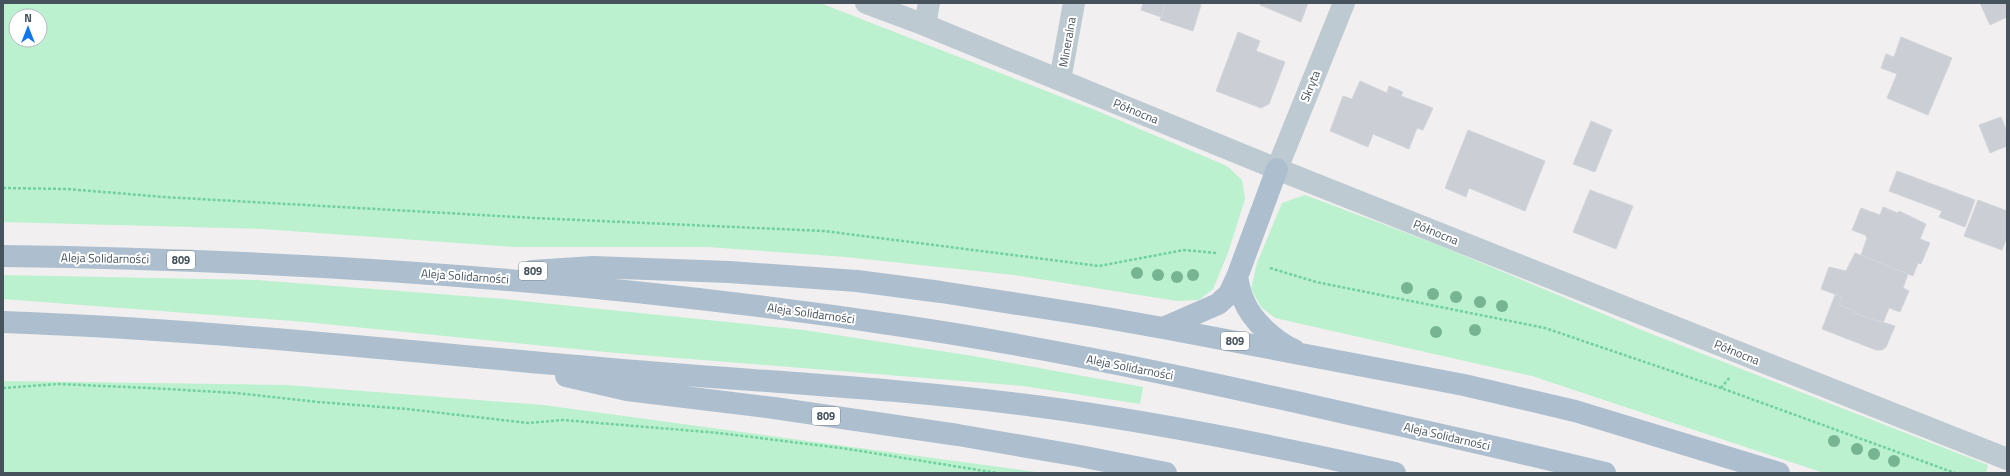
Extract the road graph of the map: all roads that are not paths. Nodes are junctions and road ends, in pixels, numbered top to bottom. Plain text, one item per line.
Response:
1 (866, 3) edge
2 (929, 3) edge
3 (1074, 3) edge
4 (1344, 3) edge
5 (925, 25) junction
6 (1060, 80) junction
7 (1277, 169) junction
8 (3, 256) edge
9 (1240, 268) junction
10 (473, 276) junction
11 (3, 322) edge
12 (1163, 328) junction
13 (1306, 355) junction
14 (487, 358) junction
15 (2007, 459) edge
16 (1166, 473) edge
17 (1395, 473) edge
18 (1605, 473) edge
19 (1779, 473) edge

1 - 5 street, Północna
2 - 5 street
3 - 6 street, Mineralna
4 - 7 street, Skryta
5 - 6 street, Północna
6 - 7 street, Północna
7 - 9 main road
7 - 15 street, Północna
8 - 10 main road, Aleja Solidarności / 809
9 - 12 main road
9 - 13 main road
10 - 12 main road, 809
10 - 18 main road, Aleja Solidarności
11 - 14 main road, 809
12 - 13 main road, 809
13 - 19 main road, 809
14 - 16 main road, 809
14 - 17 main road

